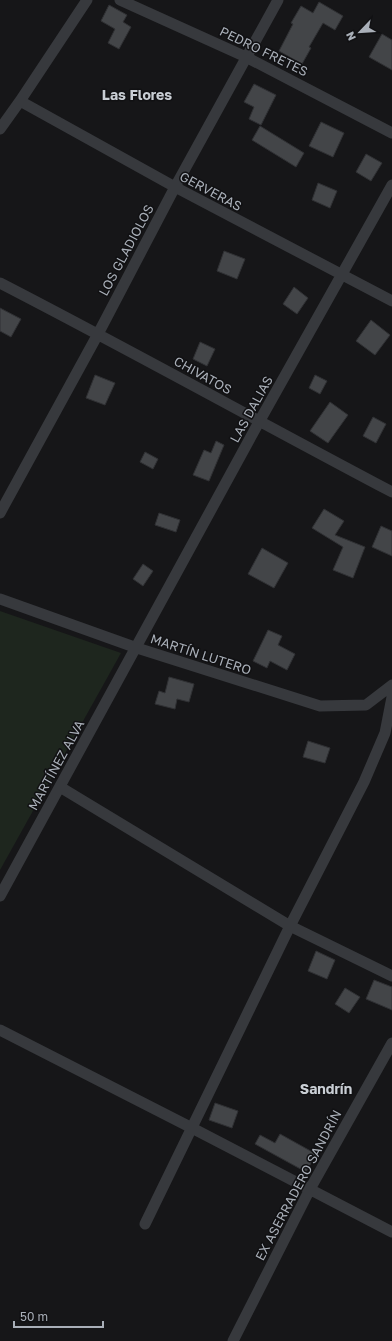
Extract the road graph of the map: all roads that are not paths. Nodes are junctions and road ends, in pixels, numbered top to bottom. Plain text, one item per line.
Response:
1 (87, 0) edge
2 (120, 0) edge
3 (278, 0) edge
4 (246, 57) junction
5 (20, 102) junction
6 (0, 129) edge
7 (392, 133) edge
8 (392, 185) edge
9 (175, 188) junction
10 (341, 274) junction
11 (0, 283) edge
12 (392, 301) edge
13 (98, 334) junction
14 (259, 422) junction
15 (392, 492) edge
16 (0, 513) edge
17 (0, 599) edge
18 (137, 648) junction
19 (392, 685) edge
20 (392, 697) edge
21 (60, 787) junction
22 (0, 896) edge
23 (290, 926) junction
24 (392, 976) edge
25 (0, 1030) edge
26 (392, 1043) edge
27 (192, 1128) junction
28 (310, 1189) junction
29 (146, 1224) dead end
30 (392, 1232) edge
31 (233, 1341) edge

1 - 5 street
2 - 4 street, PEDRO FRETES
3 - 4 street, LOS GLADIOLOS
4 - 7 street, PEDRO FRETES
4 - 9 street, LOS GLADIOLOS
5 - 6 street
5 - 9 street, GERVERAS
8 - 10 street, LAS DALIAS
9 - 10 street, GERVERAS
9 - 13 street, LOS GLADIOLOS
10 - 12 street, GERVERAS
10 - 14 street, LAS DALIAS
11 - 13 street, CHIVATOS
13 - 14 street, CHIVATOS
13 - 16 street, LOS GLADIOLOS
14 - 15 street, CHIVATOS
14 - 18 street, LAS DALIAS
17 - 18 street, MARTÍN LUTERO
18 - 19 street, MARTÍN LUTERO
18 - 21 street, MARTÍNEZ ALVA
20 - 23 street
21 - 22 street, MARTÍNEZ ALVA
21 - 23 street
23 - 24 street
23 - 27 street
25 - 27 street
26 - 28 street, EX ASERRADERO SANDRÍN
27 - 28 street
27 - 29 street
28 - 30 street
28 - 31 street, EX ASERRADERO SANDRÍN

